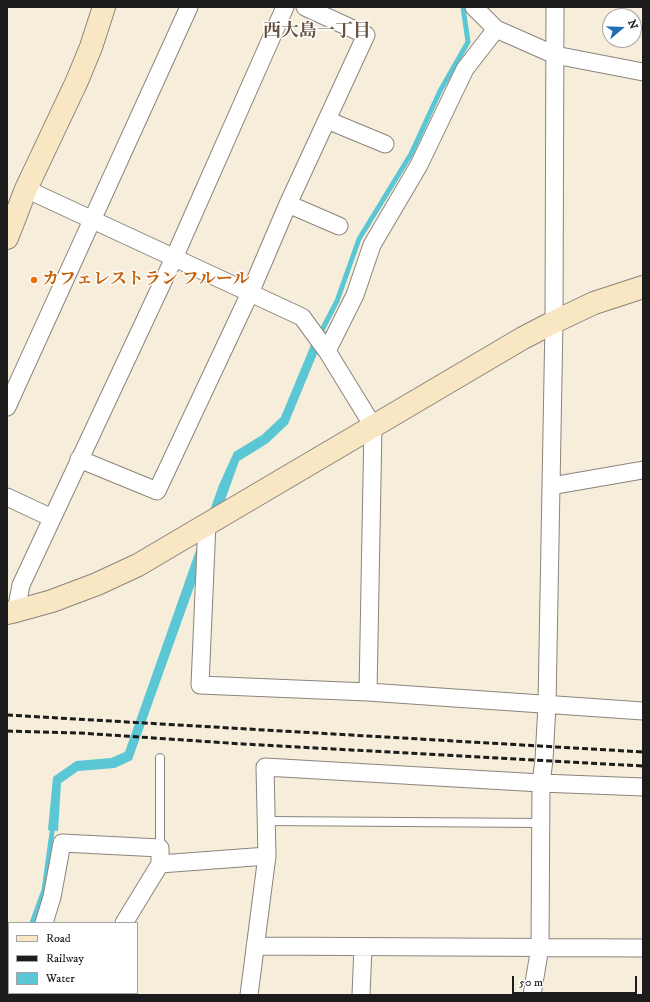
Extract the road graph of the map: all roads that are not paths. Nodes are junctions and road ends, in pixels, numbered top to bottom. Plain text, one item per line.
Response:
1 (104, 7) edge
2 (189, 7) edge
3 (285, 7) edge
4 (305, 7) edge
5 (474, 7) edge
6 (555, 7) edge
7 (496, 29) junction
8 (555, 55) junction
9 (643, 72) edge
10 (327, 120) junction
11 (385, 144) dead end
12 (26, 189) junction
13 (288, 204) junction
14 (93, 220) junction
15 (339, 226) dead end
16 (7, 238) edge
17 (174, 258) junction
18 (643, 286) edge
19 (250, 293) junction
20 (554, 322) junction
21 (327, 352) junction
22 (7, 407) edge
23 (372, 426) junction
24 (79, 459) junction
25 (643, 470) edge
26 (551, 486) junction
27 (7, 497) edge
28 (52, 518) junction
29 (207, 523) junction
30 (12, 612) edge
31 (368, 692) junction
32 (547, 705) junction
33 (643, 711) edge
34 (160, 758) dead end
35 (541, 783) junction
36 (643, 787) edge
37 (266, 821) junction
38 (540, 823) junction
39 (160, 856) junction
40 (267, 856) junction
41 (44, 922) edge
42 (125, 922) edge
43 (255, 946) junction
44 (363, 947) junction
45 (540, 947) junction
46 (643, 948) edge
47 (249, 995) edge
48 (361, 995) edge
49 (532, 995) edge

1 - 12 street
2 - 14 street
3 - 17 street
4 - 10 street
5 - 7 street
6 - 8 street
7 - 8 street
7 - 21 street
8 - 9 street
8 - 20 street
10 - 11 street
10 - 13 street
12 - 14 street
12 - 16 street
13 - 15 street
13 - 19 street
14 - 17 street
14 - 22 street
17 - 19 street
17 - 24 street
18 - 20 street
19 - 21 street
19 - 24 street
20 - 23 street
20 - 26 street
21 - 23 street
23 - 29 street
23 - 31 street
24 - 28 street
25 - 26 street
26 - 32 street
27 - 28 street
28 - 30 street
29 - 30 street
29 - 31 street
31 - 32 street
32 - 33 street
32 - 35 street
34 - 39 lane
35 - 36 street
35 - 37 street
35 - 38 street
37 - 38 lane
37 - 40 street
38 - 45 street
39 - 40 street
39 - 41 street
39 - 42 street
40 - 43 street
43 - 44 street
43 - 47 street
44 - 45 street
44 - 48 street
45 - 46 street
45 - 49 street

